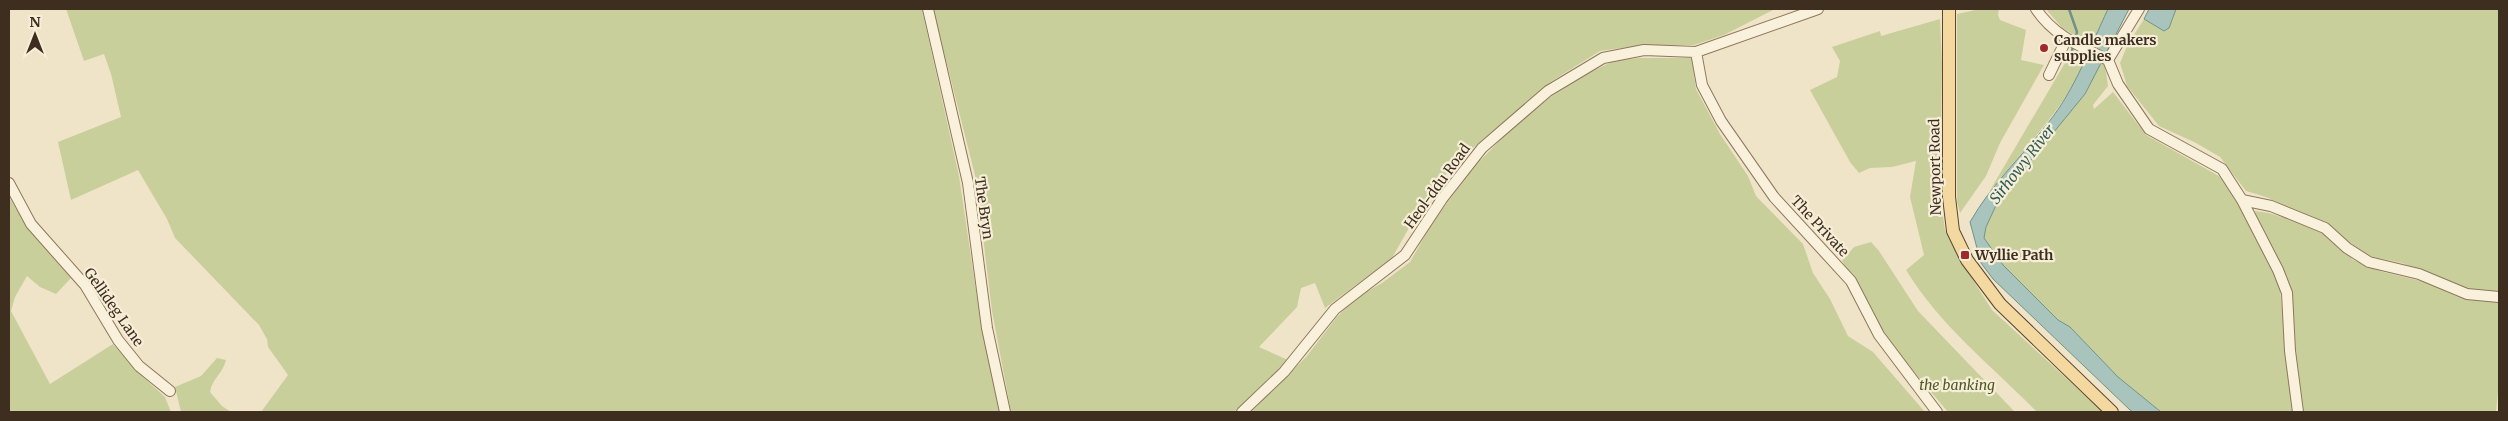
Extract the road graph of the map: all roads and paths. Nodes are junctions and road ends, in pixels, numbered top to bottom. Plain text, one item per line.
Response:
1 (928, 9) edge
2 (1780, 9) edge
3 (1818, 9) edge
4 (1949, 9) edge
5 (2036, 9) edge
6 (2139, 9) edge
7 (1786, 18) junction
8 (2067, 40) junction
9 (1696, 52) junction
10 (2108, 60) junction
11 (2050, 75) dead end
12 (9, 183) edge
13 (2242, 200) junction
14 (2499, 298) edge
15 (170, 391) dead end
16 (1005, 412) edge
17 (1242, 412) edge
18 (1937, 412) edge
19 (2112, 412) edge
20 (2298, 412) edge

1 - 16 street, The Bryn
2 - 7 street
3 - 7 street
4 - 19 main road, Newport Road
5 - 8 street
6 - 10 street
7 - 9 street, Heol-ddu Road
8 - 10 street
8 - 11 street
9 - 17 street, Heol-ddu Road
9 - 18 street, The Private
10 - 13 street
12 - 15 street, Gellideg Lane
13 - 14 street
13 - 20 street

